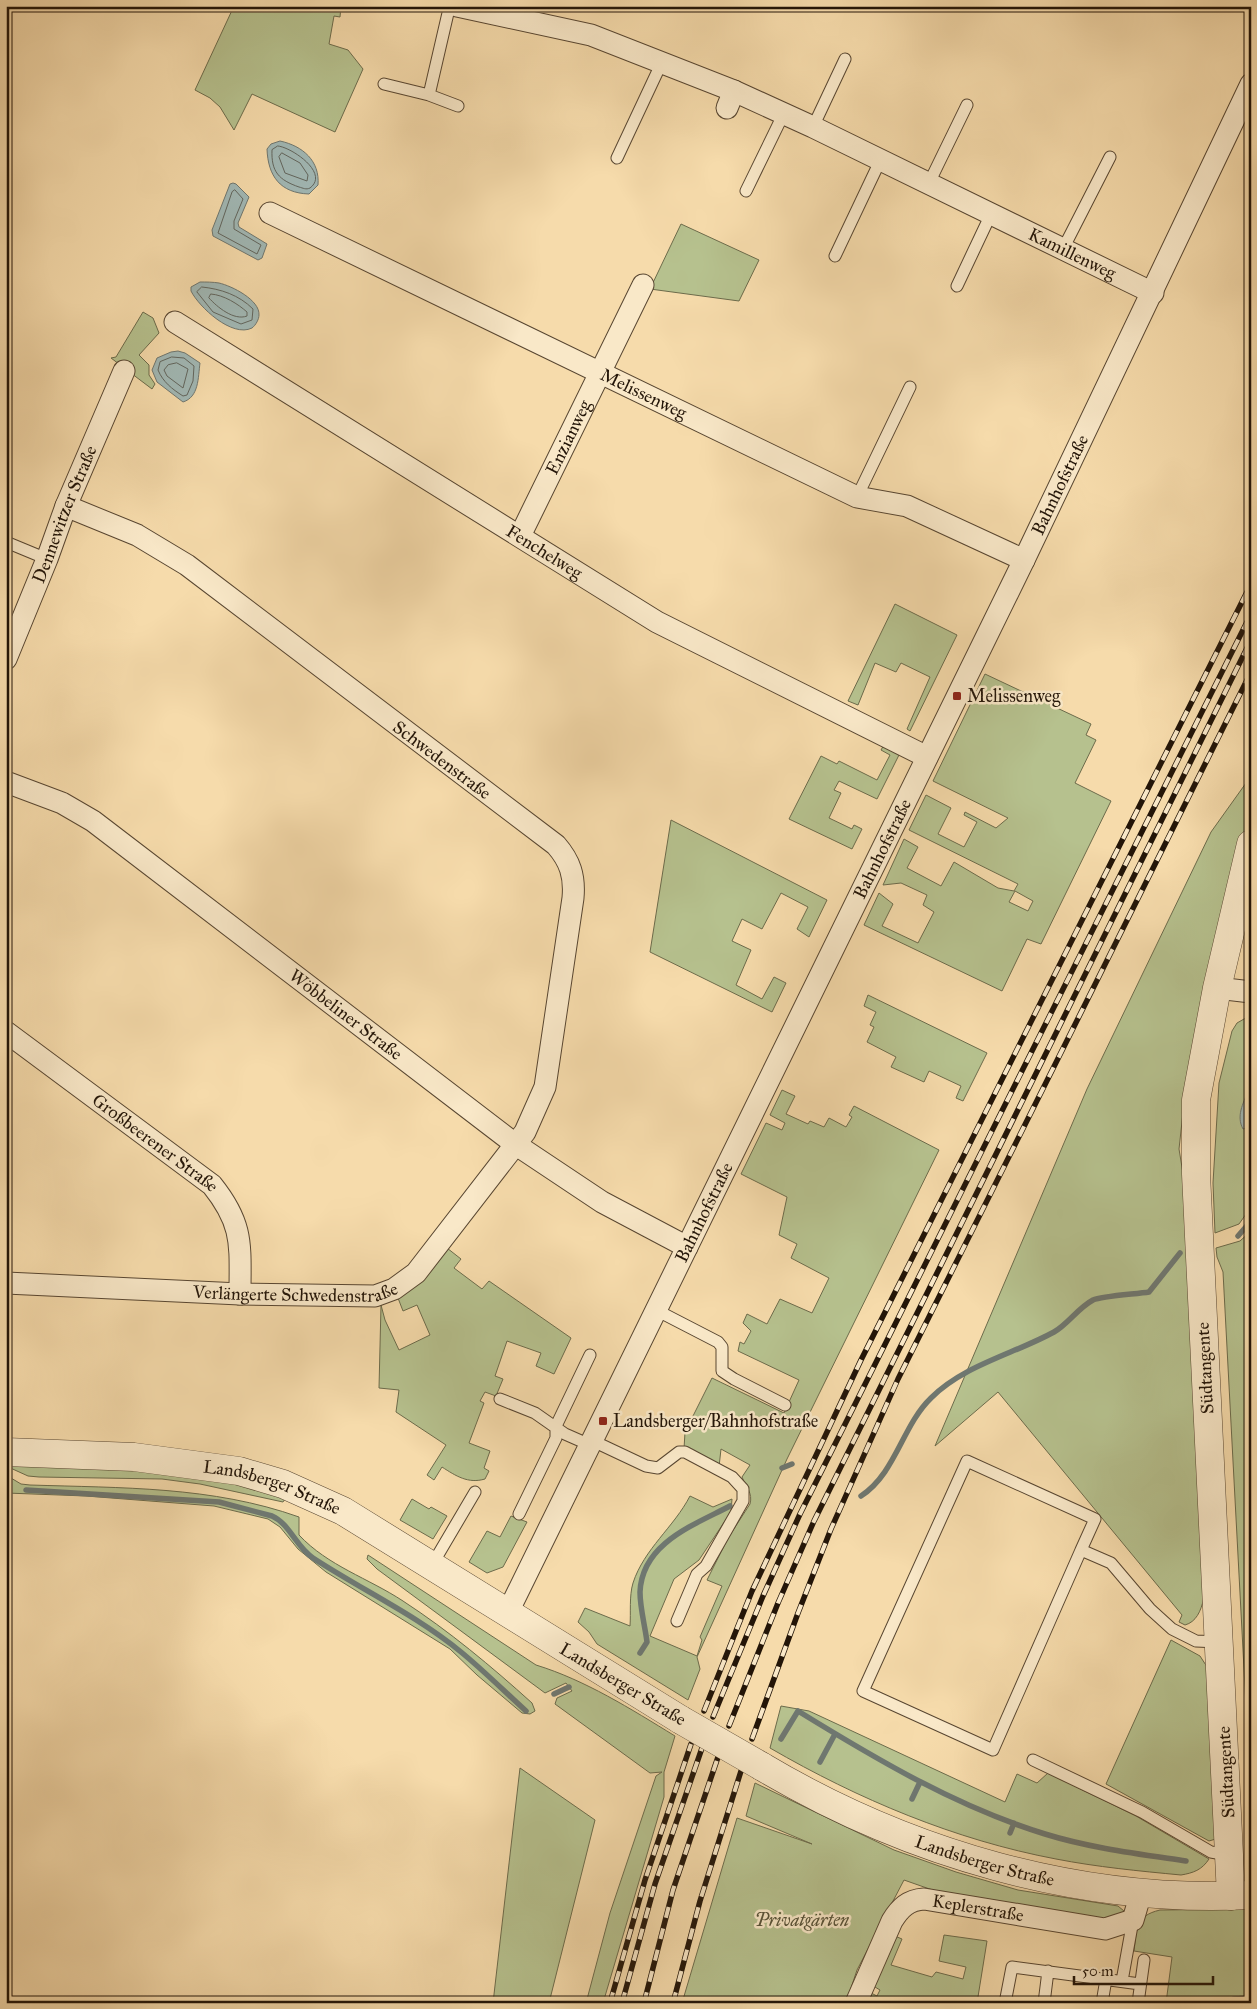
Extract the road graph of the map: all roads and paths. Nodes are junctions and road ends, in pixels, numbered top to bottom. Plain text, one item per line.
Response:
1 (453, 6) edge
2 (457, 6) edge
3 (845, 59) dead end
4 (662, 62) junction
5 (384, 84) dead end
6 (1251, 84) edge
7 (429, 95) junction
8 (967, 105) dead end
9 (458, 106) dead end
10 (784, 113) junction
11 (813, 126) junction
12 (1110, 157) dead end
13 (617, 158) dead end
14 (881, 159) junction
15 (929, 183) junction
16 (746, 191) dead end
17 (270, 213) dead end
18 (991, 214) junction
19 (1063, 249) junction
20 (835, 256) dead end
21 (643, 285) dead end
22 (957, 286) dead end
23 (1152, 293) junction
24 (175, 322) dead end
25 (124, 371) dead end
26 (600, 372) junction
27 (910, 387) dead end
28 (857, 496) junction
29 (66, 506) junction
30 (520, 536) junction
31 (6, 542) edge
32 (47, 559) junction
33 (1024, 560) junction
34 (6, 659) edge
35 (927, 757) junction
36 (6, 782) edge
37 (1251, 844) edge
38 (1216, 988) junction
39 (1251, 992) edge
40 (6, 1032) edge
41 (515, 1144) junction
42 (687, 1247) junction
43 (6, 1284) edge
44 (240, 1294) junction
45 (656, 1310) junction
46 (590, 1355) dead end
47 (500, 1399) dead end
48 (785, 1405) dead end
49 (556, 1426) junction
50 (592, 1443) junction
51 (6, 1452) edge
52 (475, 1492) dead end
53 (519, 1514) dead end
54 (1081, 1550) junction
55 (432, 1565) junction
56 (508, 1612) junction
57 (677, 1620) dead end
58 (1219, 1642) junction
59 (1033, 1760) dead end
60 (1230, 1856) junction
61 (1141, 1894) junction
62 (1241, 1896) edge
63 (1133, 1920) junction
64 (1144, 1960) dead end
65 (1048, 1971) junction
66 (1106, 1979) junction
67 (1122, 1981) junction
68 (1140, 1984) junction
69 (856, 2003) edge
70 (1005, 2003) edge
71 (1044, 2003) edge
72 (1102, 2003) edge
73 (1138, 2003) edge

1 - 7 lane
2 - 4 street, Kamillenweg
3 - 11 lane
4 - 10 street, Kamillenweg
4 - 13 lane
5 - 7 lane
6 - 23 street, Bahnhofstraße
7 - 9 lane
8 - 15 lane
10 - 11 street, Kamillenweg
10 - 16 lane
11 - 14 street, Kamillenweg
12 - 19 lane
14 - 15 street, Kamillenweg
14 - 20 lane
15 - 18 street, Kamillenweg
17 - 26 street, Melissenweg
18 - 19 street, Kamillenweg
18 - 22 lane
19 - 23 street, Kamillenweg
21 - 26 street, Enzianweg
23 - 33 street, Bahnhofstraße
24 - 30 street, Fenchelweg
25 - 29 street, Dennewitzer Straße
26 - 28 street, Melissenweg
26 - 30 street, Enzianweg
27 - 28 lane
28 - 33 street, Melissenweg
29 - 32 street, Dennewitzer Straße
29 - 41 street, Schwedenstraße
30 - 35 street, Fenchelweg
31 - 32 lane
32 - 34 street, Dennewitzer Straße
33 - 35 street, Bahnhofstraße
35 - 42 street, Bahnhofstraße
36 - 41 street, Wöbbeliner Straße
37 - 38 street, Südtangente
38 - 39 street
38 - 58 street, Südtangente
40 - 44 street, Großbeerener Straße
41 - 42 street, Wöbbeliner Straße
41 - 44 street, Verlängerte Schwedenstraße
42 - 45 street, Bahnhofstraße
43 - 44 street, Verlängerte Schwedenstraße
45 - 48 lane
45 - 50 street, Bahnhofstraße
46 - 49 lane
47 - 49 lane
49 - 50 lane
49 - 53 lane
50 - 56 street, Bahnhofstraße
50 - 57 lane
51 - 55 street, Landsberger Straße
52 - 55 lane
54 - 54 lane
54 - 58 lane
55 - 56 street, Landsberger Straße
56 - 61 street, Landsberger Straße, bridge
58 - 60 street, Südtangente
59 - 60 lane
60 - 62 street, Südtangente
61 - 62 street, Landsberger Straße
61 - 63 street
63 - 67 lane
63 - 69 street, Keplerstraße
64 - 68 lane
65 - 66 lane
65 - 70 lane
65 - 71 lane
66 - 67 lane
66 - 72 lane
67 - 68 lane
68 - 73 lane

